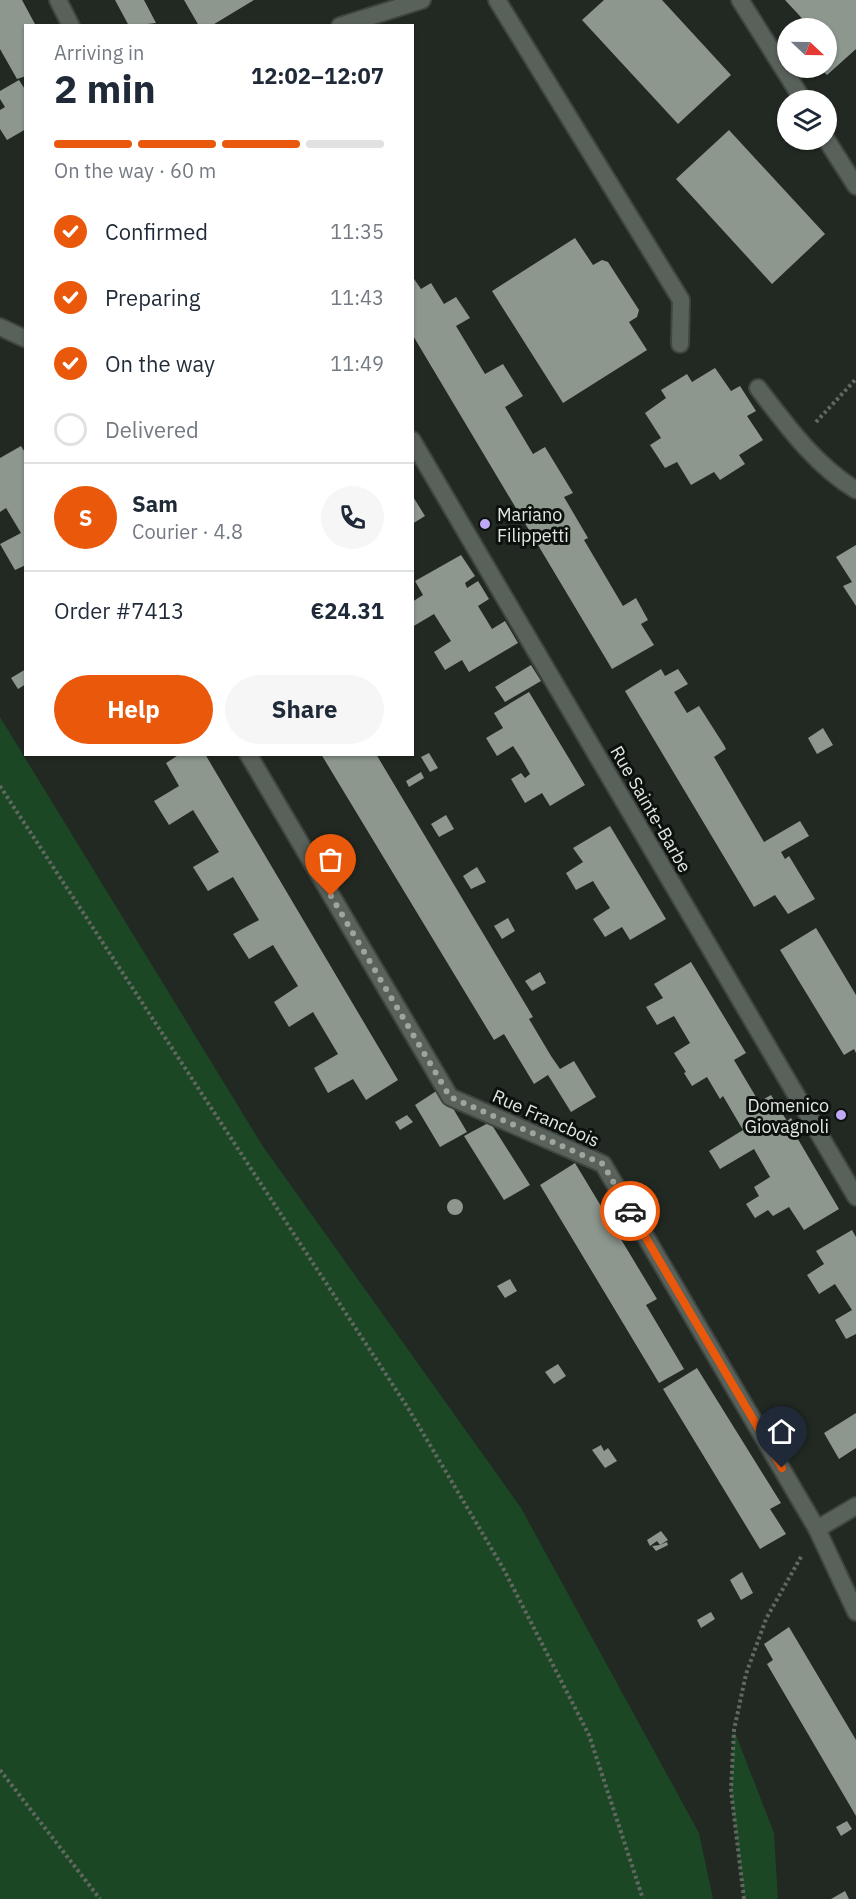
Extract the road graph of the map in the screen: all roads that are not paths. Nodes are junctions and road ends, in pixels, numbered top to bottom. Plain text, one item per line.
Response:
1 (58, 0) edge
2 (422, 0) edge
3 (497, 0) edge
4 (740, 0) edge
5 (70, 24) edge
6 (346, 24) edge
7 (797, 90) edge
8 (833, 150) edge
9 (856, 186) edge
10 (0, 327) edge
11 (24, 338) edge
12 (680, 344) dead end
13 (758, 388) dead end
14 (414, 443) edge
15 (856, 490) edge
16 (249, 756) edge
17 (856, 1197) edge
18 (856, 1506) edge
19 (817, 1529) junction
20 (856, 1612) edge

1 - 5 street
2 - 6 street
3 - 12 street
4 - 7 street
8 - 9 street
10 - 11 street
13 - 15 street
14 - 17 street, Rue Sainte-Barbe
16 - 19 street, Rue Francbois
18 - 19 street
19 - 20 street, Rue Francbois

